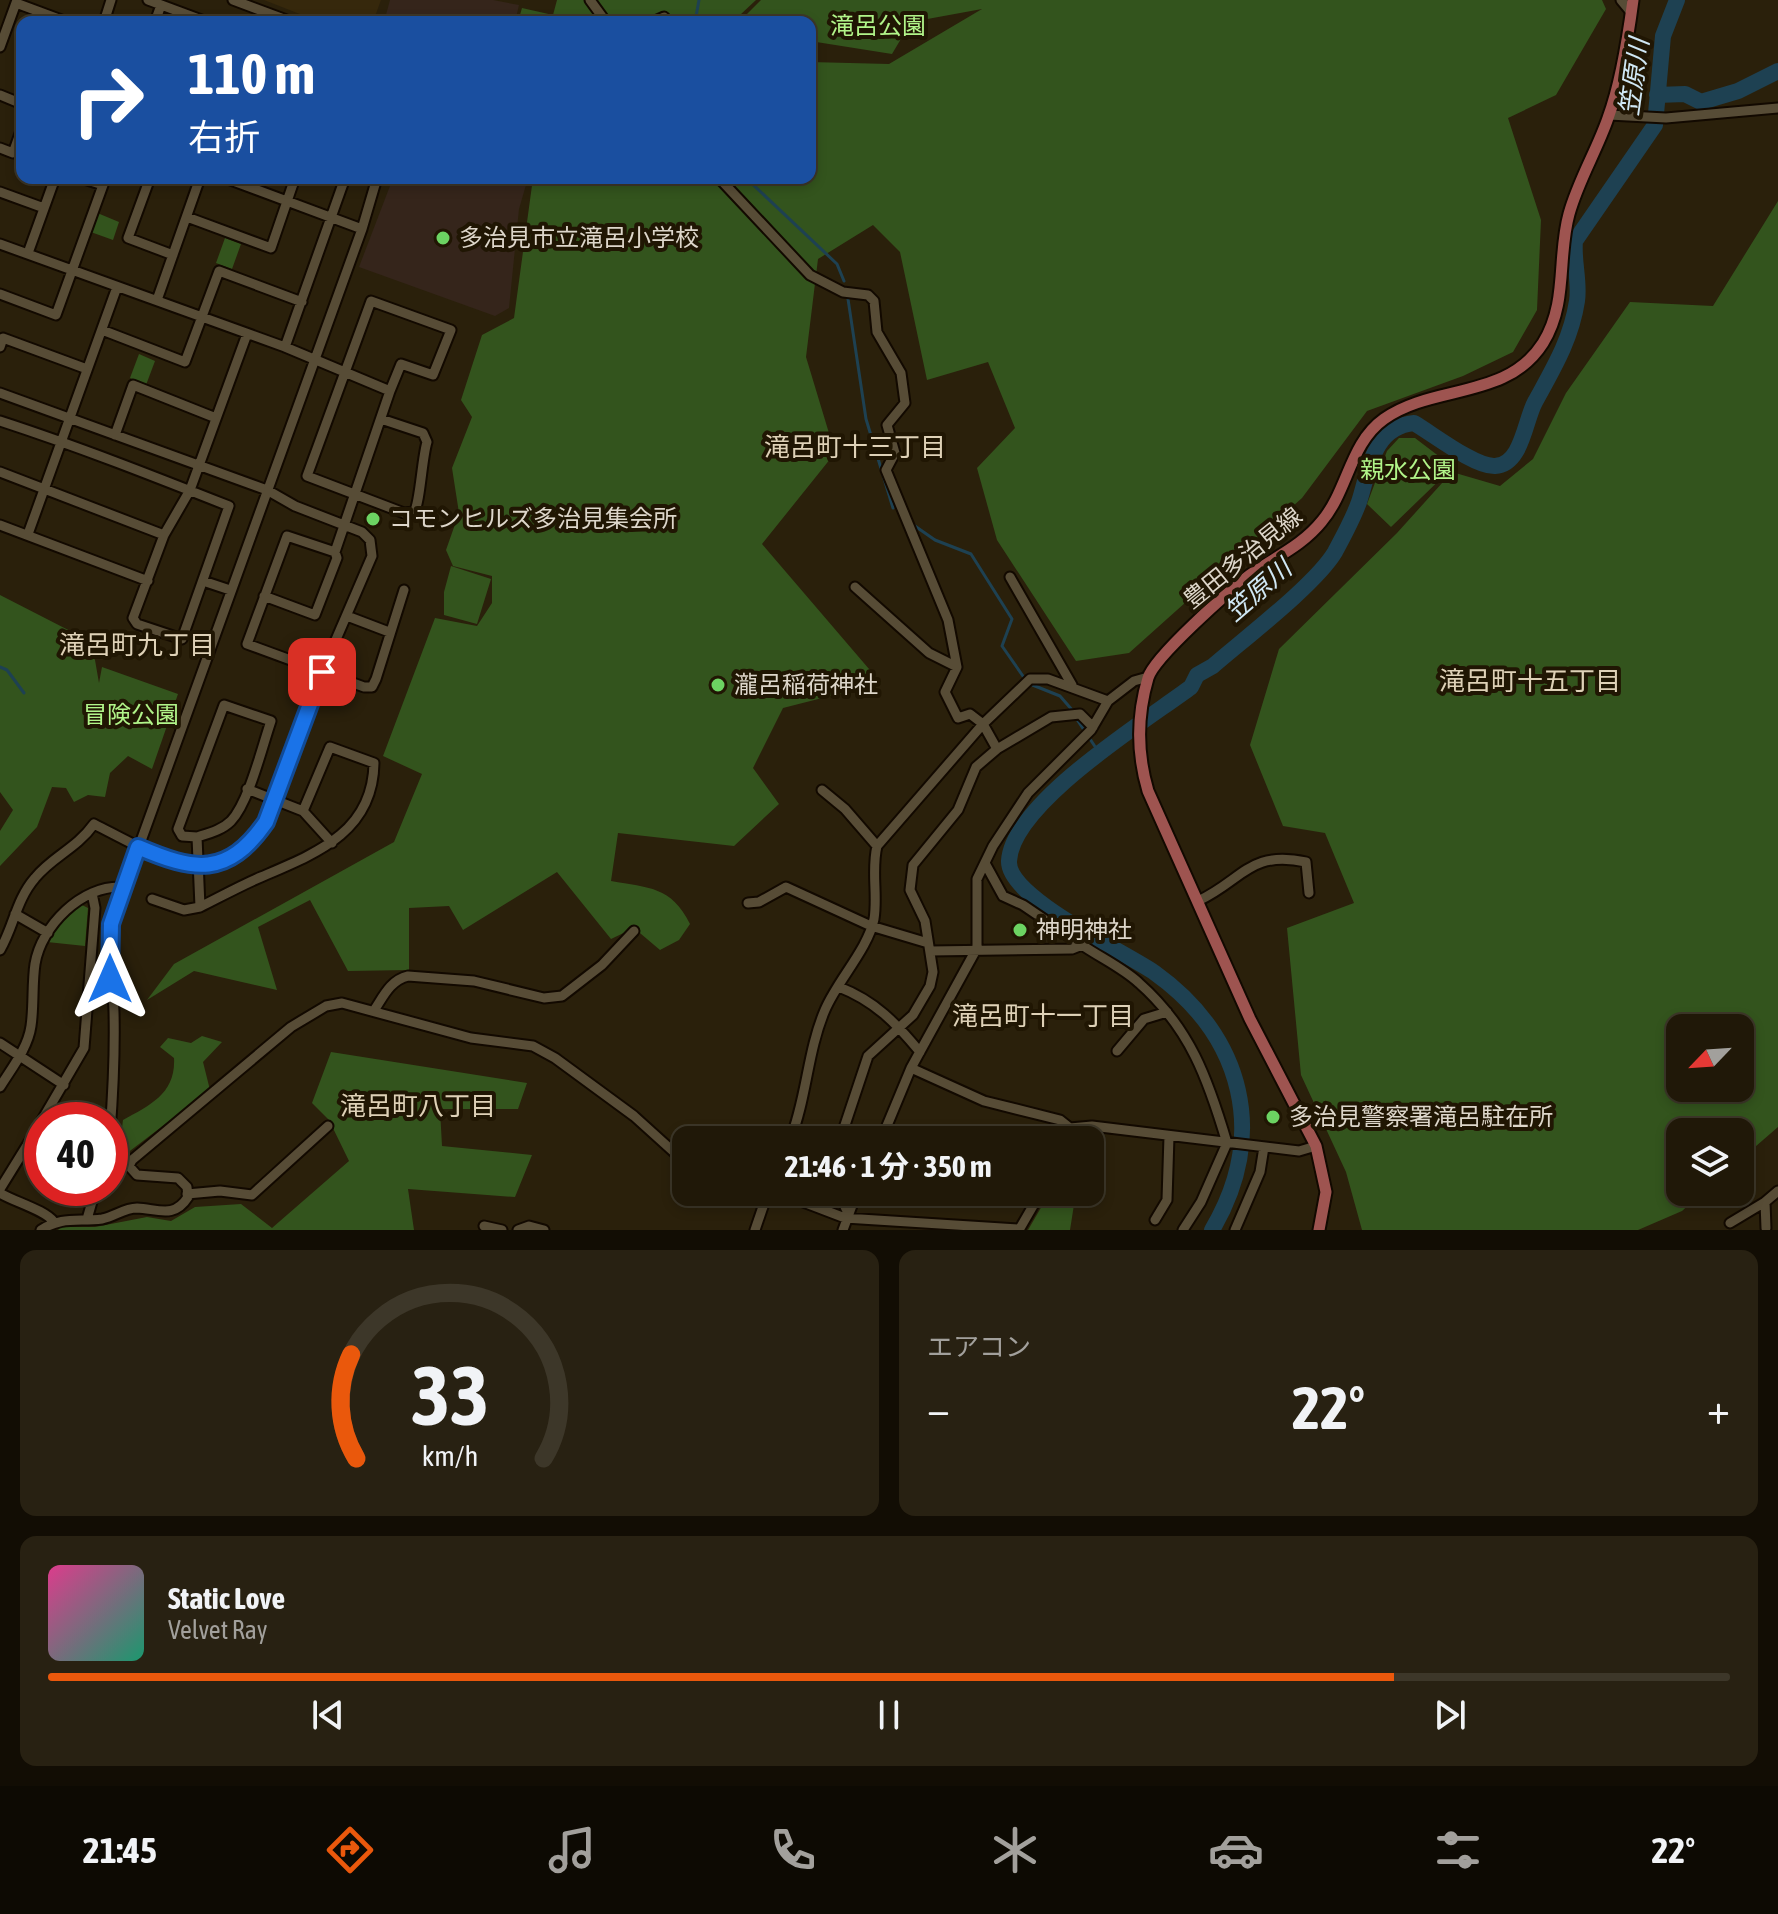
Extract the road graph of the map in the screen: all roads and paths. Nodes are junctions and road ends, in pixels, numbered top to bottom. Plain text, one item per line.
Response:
1 (148, 0) edge
2 (233, 0) edge
3 (1621, 0) edge
4 (16, 2) edge
5 (161, 5) junction
6 (1632, 6) edge
7 (52, 16) edge
8 (157, 16) edge
9 (191, 16) edge
10 (276, 16) edge
11 (1, 43) edge
12 (1778, 108) edge
13 (1609, 115) junction
14 (16, 145) edge
15 (0, 148) edge
16 (53, 184) edge
17 (100, 184) edge
18 (148, 184) edge
19 (198, 184) edge
20 (250, 184) edge
21 (293, 184) edge
22 (343, 184) edge
23 (375, 184) edge
24 (725, 184) edge
25 (0, 192) edge
26 (287, 200) junction
27 (44, 208) junction
28 (187, 217) junction
29 (332, 217) junction
30 (362, 229) junction
31 (0, 244) edge
32 (28, 253) junction
33 (173, 255) junction
34 (73, 269) junction
35 (117, 287) junction
36 (0, 294) edge
37 (157, 300) junction
38 (302, 302) junction
39 (202, 316) junction
40 (102, 330) junction
41 (247, 334) junction
42 (0, 347) edge
43 (285, 347) junction
44 (315, 358) junction
45 (87, 369) junction
46 (344, 373) junction
47 (390, 391) junction
48 (0, 393) edge
49 (216, 418) junction
50 (70, 419) junction
51 (381, 419) junction
52 (0, 421) edge
53 (115, 435) junction
54 (61, 441) junction
55 (199, 466) junction
56 (0, 472) edge
57 (44, 487) junction
58 (190, 490) junction
59 (267, 490) junction
60 (356, 496) junction
61 (0, 525) edge
62 (345, 525) junction
63 (28, 534) junction
64 (164, 535) junction
65 (335, 552) junction
66 (1010, 577) dead end
67 (148, 581) junction
68 (203, 581) junction
69 (855, 587) dead end
70 (230, 590) junction
71 (404, 590) dead end
72 (264, 596) junction
73 (347, 616) junction
74 (389, 632) junction
75 (957, 667) junction
76 (322, 672) junction
77 (1148, 677) junction
78 (1072, 685) junction
79 (1108, 701) junction
80 (983, 724) junction
81 (1089, 731) junction
82 (997, 749) junction
83 (247, 789) junction
84 (822, 790) dead end
85 (275, 800) junction
86 (303, 811) junction
87 (197, 837) junction
88 (332, 843) junction
89 (877, 846) junction
90 (138, 847) junction
91 (986, 865) junction
92 (198, 866) junction
93 (122, 887) junction
94 (92, 893) junction
95 (1309, 893) dead end
96 (152, 899) dead end
97 (1198, 901) junction
98 (748, 903) dead end
99 (200, 907) junction
100 (15, 914) junction
101 (871, 926) junction
102 (634, 931) dead end
103 (48, 933) junction
104 (1082, 945) junction
105 (929, 947) junction
106 (977, 948) junction
107 (0, 950) edge
108 (839, 987) junction
109 (375, 1009) junction
110 (1167, 1012) junction
111 (900, 1028) junction
112 (0, 1043) edge
113 (1117, 1051) dead end
114 (920, 1052) junction
115 (19, 1055) junction
116 (911, 1068) junction
117 (64, 1085) junction
118 (0, 1087) edge
119 (53, 1102) edge
120 (111, 1102) edge
121 (328, 1126) dead end
122 (795, 1126) edge
123 (845, 1126) edge
124 (887, 1126) edge
125 (1068, 1126) edge
126 (1104, 1128) edge
127 (1169, 1136) junction
128 (1227, 1143) junction
129 (1316, 1146) junction
130 (1264, 1147) junction
131 (24, 1150) edge
132 (672, 1150) edge
133 (0, 1191) edge
134 (1778, 1191) edge
135 (187, 1194) junction
136 (1765, 1202) junction
137 (91, 1206) edge
138 (763, 1206) edge
139 (817, 1206) edge
140 (843, 1206) edge
141 (851, 1206) edge
142 (1033, 1206) edge
143 (846, 1216) junction
144 (87, 1219) junction
145 (1155, 1220) dead end
146 (1778, 1220) edge
147 (54, 1222) junction
148 (1730, 1223) dead end
149 (484, 1226) dead end
150 (1764, 1229) edge
151 (41, 1230) edge
152 (502, 1230) edge
153 (518, 1230) edge
154 (544, 1230) edge
155 (755, 1230) edge
156 (843, 1230) edge
157 (1019, 1230) edge
158 (1183, 1230) edge
159 (1235, 1230) edge
160 (1319, 1230) edge

1 - 5 street
2 - 10 street
3 - 6 street
4 - 7 street
4 - 11 street
5 - 8 street
5 - 9 street
6 - 13 main road, 豊田多治見線
12 - 13 street
13 - 77 main road, 豊田多治見線
14 - 15 street
16 - 27 street
17 - 34 street
18 - 33 street
19 - 28 street
20 - 26 street
21 - 26 street
22 - 29 street
23 - 30 street
24 - 75 street
25 - 27 street
26 - 28 street
26 - 29 street
27 - 32 street
28 - 33 street
29 - 30 street
29 - 38 street
30 - 44 street
31 - 32 street
32 - 34 street
33 - 37 street
34 - 35 street
34 - 36 street
35 - 37 street
35 - 40 street
37 - 39 street
38 - 39 street
38 - 43 street
39 - 40 street
39 - 41 street
40 - 45 street
41 - 43 street
41 - 49 street
42 - 45 street
43 - 44 street
44 - 46 street
44 - 59 street
45 - 50 street
46 - 47 street
46 - 47 street
46 - 60 street
47 - 51 street
48 - 50 street
49 - 53 street
49 - 55 street
50 - 53 street
50 - 54 street
51 - 60 street
51 - 60 street
52 - 54 street
53 - 55 street
54 - 57 street
54 - 58 street
55 - 58 street
55 - 59 street
56 - 57 street
57 - 63 street
57 - 64 street
58 - 64 street
58 - 68 street
59 - 62 street
59 - 70 street
60 - 62 street
61 - 63 street
62 - 65 street
62 - 73 street
63 - 67 street
64 - 67 street
65 - 72 street
65 - 72 street
66 - 78 street
67 - 68 street
68 - 70 street
69 - 75 street
70 - 90 street
71 - 74 street
72 - 76 street
73 - 74 street
73 - 76 street
74 - 76 street
75 - 80 street
76 - 85 street
77 - 79 street
77 - 97 main road
78 - 79 street
78 - 80 street
79 - 81 street
80 - 82 street
80 - 89 street
81 - 82 street
81 - 91 street
82 - 105 street
83 - 85 street
83 - 87 street
83 - 87 street
84 - 89 street
85 - 86 street
85 - 92 street
86 - 88 street
86 - 88 street
87 - 92 street
88 - 99 street
89 - 101 street
90 - 92 street
90 - 93 street
90 - 100 street
91 - 104 street
91 - 106 street
92 - 99 street
93 - 94 street
93 - 120 street
94 - 103 street
94 - 117 street
95 - 97 street
96 - 99 street
97 - 129 main road
98 - 101 street
100 - 103 street
100 - 107 street
101 - 105 street
101 - 108 street
102 - 109 street
103 - 115 street
104 - 106 street
104 - 110 street
105 - 106 street
105 - 111 street
106 - 114 street
108 - 111 street
108 - 122 street
109 - 132 street
109 - 135 street
110 - 113 street
110 - 128 street
111 - 114 street
111 - 123 street
112 - 115 street
114 - 116 street
115 - 117 street
115 - 118 street
116 - 124 street
116 - 125 street
117 - 119 street
121 - 135 street
126 - 127 street
127 - 128 street
127 - 145 street
128 - 130 street
128 - 158 street
129 - 130 street
129 - 160 main road
130 - 159 street
131 - 133 street
133 - 147 street
134 - 136 street
135 - 144 street
136 - 148 street
136 - 150 street
137 - 144 street
138 - 155 street
139 - 143 street
140 - 143 street
141 - 143 street
142 - 157 street
143 - 156 street
143 - 157 street
144 - 147 street
146 - 150 street
147 - 151 street
149 - 152 street
153 - 154 street

